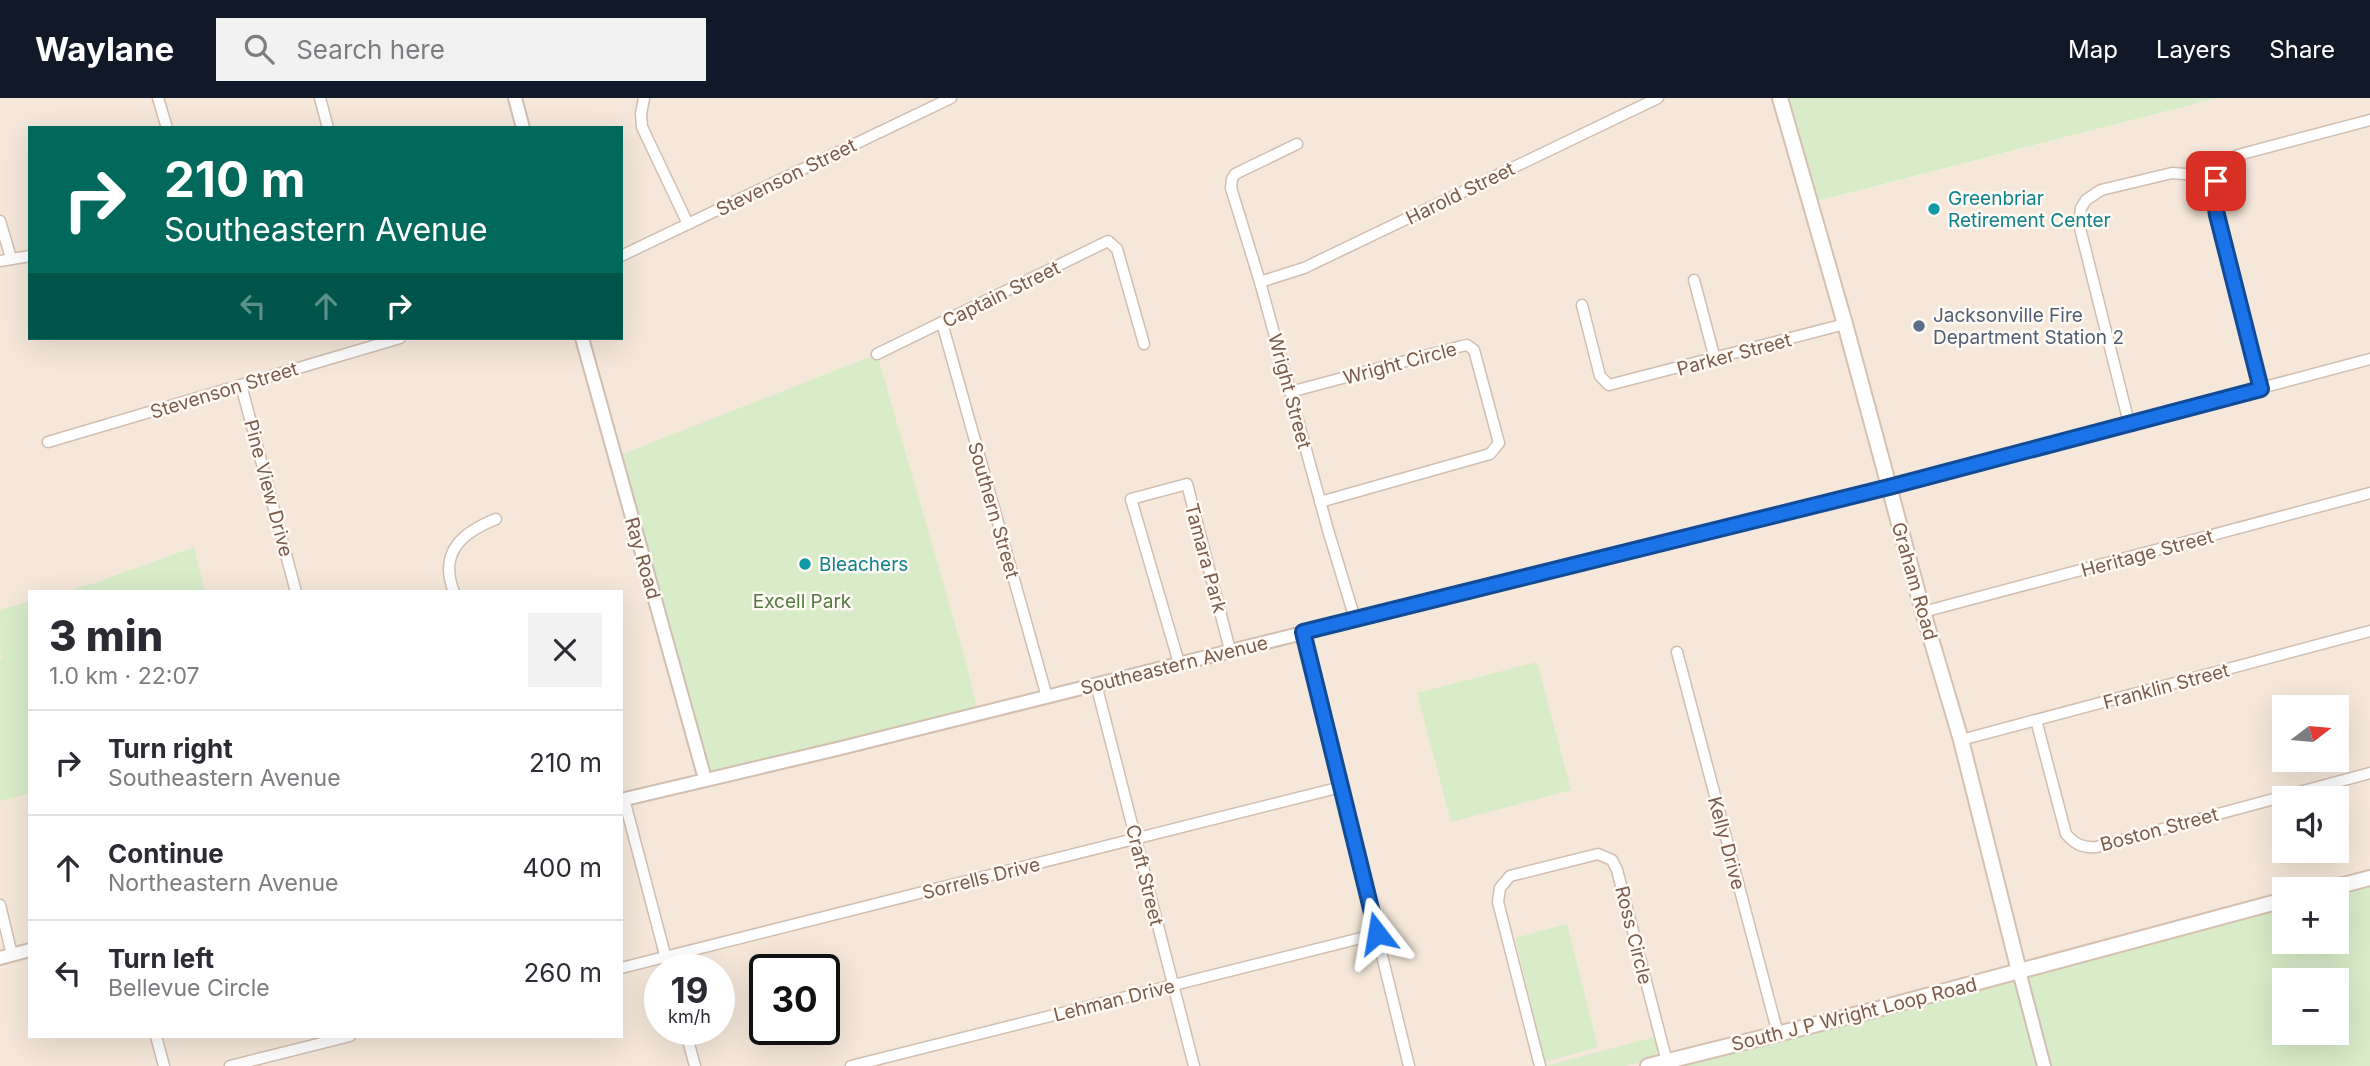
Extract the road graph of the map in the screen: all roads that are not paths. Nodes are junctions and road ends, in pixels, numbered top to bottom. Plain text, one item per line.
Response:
1 (158, 98) edge
2 (320, 98) edge
3 (515, 98) edge
4 (644, 98) edge
5 (654, 98) edge
6 (951, 98) edge
7 (1658, 98) edge
8 (1780, 98) edge
9 (937, 101) edge
10 (2370, 120) edge
11 (166, 126) edge
12 (327, 126) edge
13 (522, 126) edge
14 (1297, 144) dead end
15 (2216, 181) junction
16 (0, 221) edge
17 (688, 224) junction
18 (623, 255) edge
19 (28, 256) edge
20 (11, 258) junction
21 (0, 261) edge
22 (1694, 280) dead end
23 (1260, 282) junction
24 (1582, 305) dead end
25 (942, 323) junction
26 (1845, 324) junction
27 (393, 340) edge
28 (583, 340) edge
29 (1144, 344) dead end
30 (877, 354) dead end
31 (1715, 359) junction
32 (2370, 359) edge
33 (242, 385) junction
34 (2261, 389) junction
35 (1290, 392) junction
36 (2129, 423) junction
37 (48, 442) dead end
38 (1889, 487) junction
39 (2370, 493) edge
40 (1320, 502) junction
41 (496, 519) dead end
42 (295, 590) edge
43 (454, 590) edge
44 (1923, 612) junction
45 (1355, 619) junction
46 (2370, 631) edge
47 (1303, 632) junction
48 (1230, 650) junction
49 (1677, 652) dead end
50 (1180, 663) junction
51 (1096, 684) junction
52 (1047, 697) junction
53 (2036, 720) junction
54 (1961, 740) junction
55 (2370, 773) edge
56 (705, 779) junction
57 (1341, 787) junction
58 (623, 800) edge
59 (1136, 839) junction
60 (2370, 878) edge
61 (2349, 884) edge
62 (2272, 903) edge
63 (0, 905) edge
64 (1377, 933) junction
65 (28, 950) edge
66 (665, 954) edge
67 (678, 954) edge
68 (6, 956) edge
69 (644, 962) edge
70 (623, 968) edge
71 (2019, 971) junction
72 (1173, 985) junction
73 (1778, 1034) junction
74 (157, 1038) edge
75 (342, 1038) edge
76 (689, 1045) edge
77 (1667, 1062) junction
78 (164, 1066) edge
79 (230, 1066) edge
80 (695, 1066) edge
81 (850, 1066) edge
82 (1194, 1066) edge
83 (1409, 1066) edge
84 (1540, 1066) edge
85 (1648, 1066) edge
86 (2044, 1066) edge

1 - 11 street
2 - 12 street
3 - 13 street
4 - 5 street
4 - 17 street
6 - 9 street, Stevenson Street
7 - 23 street, Harold Street
8 - 26 main road, Graham Road
9 - 17 street, Stevenson Street
10 - 15 street
14 - 23 street, Wright Street
15 - 34 street
15 - 36 street
16 - 20 street
17 - 18 street, Stevenson Street
19 - 20 street
20 - 21 street
22 - 31 street
23 - 35 street, Wright Street
24 - 31 street, Parker Street
25 - 29 street, Captain Street
25 - 30 street, Captain Street
25 - 52 street, Southern Street
26 - 31 street, Parker Street
26 - 38 main road, Graham Road
27 - 33 street, Stevenson Street
28 - 56 street, Ray Road
32 - 34 street
33 - 37 street, Stevenson Street
33 - 42 street, Pine View Drive
34 - 36 street
35 - 40 street, Wright Street
35 - 40 street, Wright Circle
36 - 38 street
38 - 44 main road, Graham Road
38 - 45 street, Southeastern Avenue
39 - 44 street, Heritage Street
40 - 45 street, Wright Street
41 - 43 street
44 - 54 main road, Graham Road
45 - 47 street, Southeastern Avenue
46 - 53 street, Franklin Street
47 - 48 street, Southeastern Avenue
47 - 57 street
48 - 50 street, Southeastern Avenue
48 - 50 street, Tamara Park
49 - 73 street, Kelly Drive
50 - 51 street, Southeastern Avenue
51 - 52 street, Southeastern Avenue
51 - 59 street, Craft Street
52 - 56 street, Southeastern Avenue
53 - 54 street, Franklin Street
53 - 55 street, Boston Street
54 - 71 main road, Graham Road
56 - 58 street, Southeastern Avenue
57 - 59 street, Sorrells Drive
57 - 64 street
58 - 66 street
59 - 67 street, Sorrells Drive
59 - 72 street, Craft Street
60 - 61 main road
62 - 71 main road, South J P Wright Loop Road
63 - 68 street
64 - 72 street, Lehman Drive
64 - 83 street
65 - 68 street
69 - 70 street, Sorrells Drive
71 - 73 main road, South J P Wright Loop Road
71 - 86 street, Graham Road
72 - 81 street, Lehman Drive
72 - 82 street, Craft Street
73 - 77 main road, South J P Wright Loop Road
74 - 78 street
75 - 79 street
76 - 80 street
77 - 84 street, Ross Circle
77 - 85 main road, South J P Wright Loop Road

